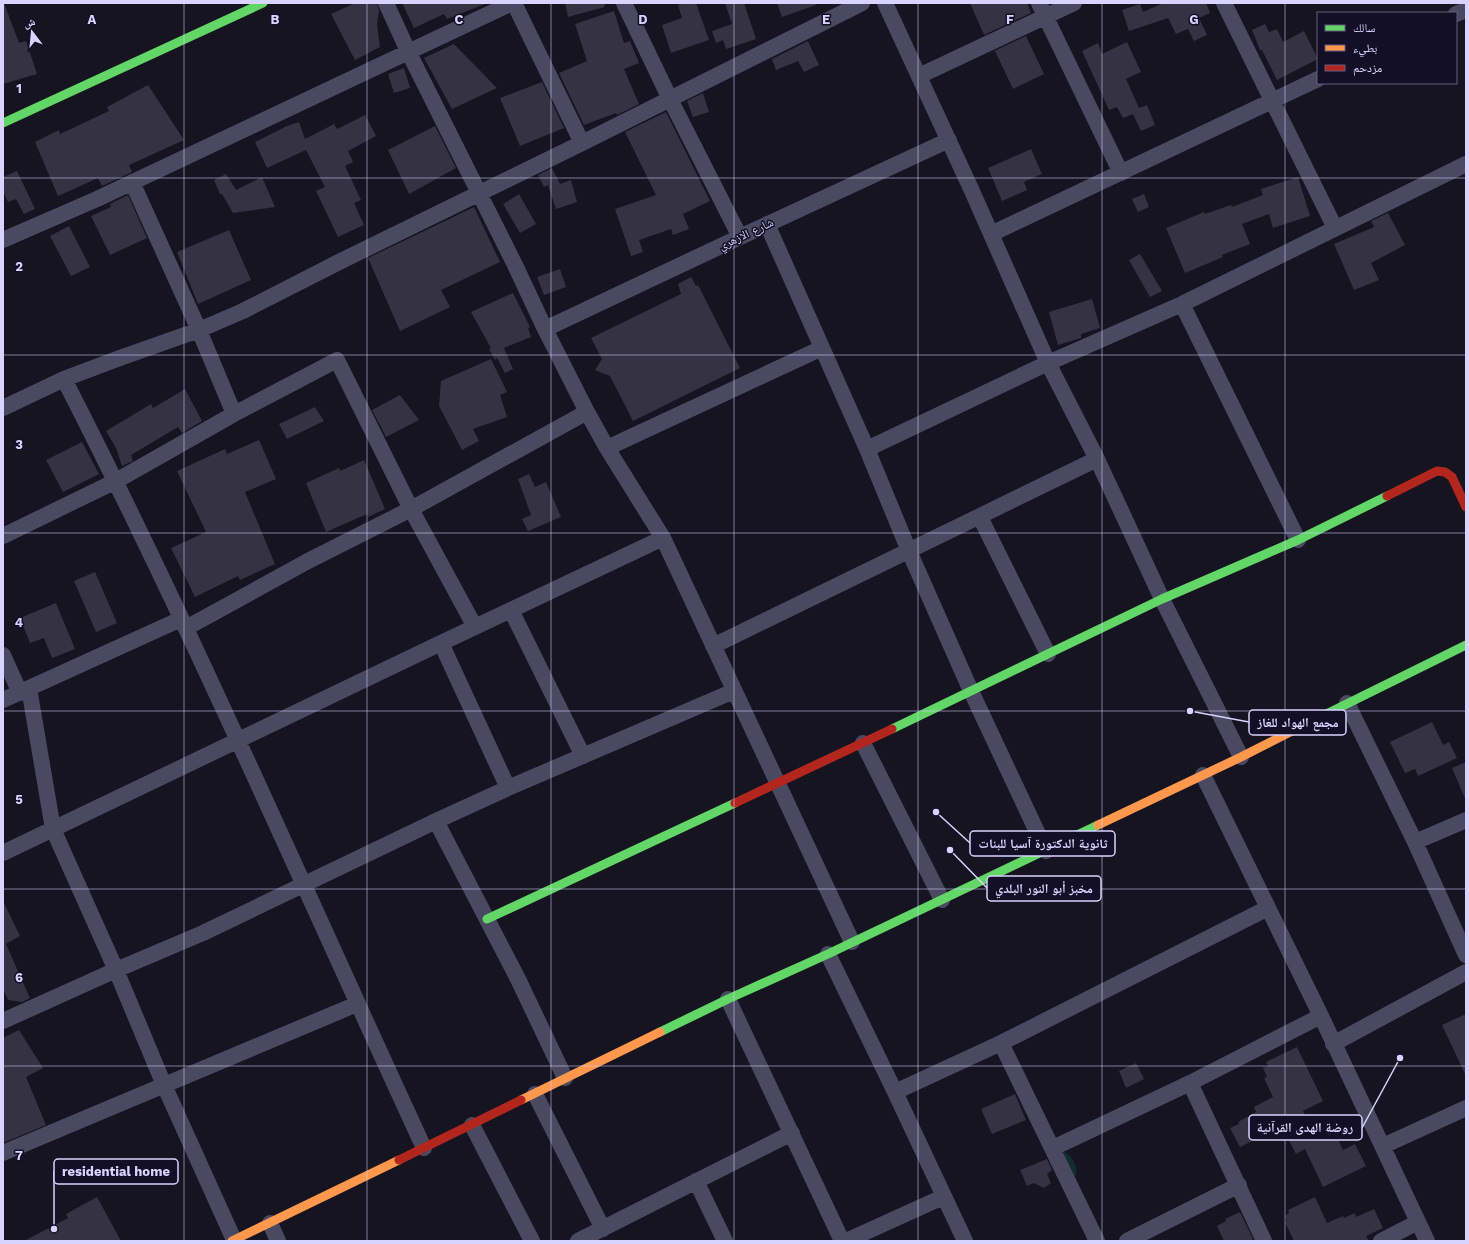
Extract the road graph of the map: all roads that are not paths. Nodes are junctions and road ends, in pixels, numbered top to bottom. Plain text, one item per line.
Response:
1 (263, 3) edge
2 (386, 3) edge
3 (513, 3) edge
4 (624, 3) edge
5 (862, 3) edge
6 (885, 3) edge
7 (1074, 3) edge
8 (1224, 3) edge
9 (1042, 10) edge
10 (408, 51) junction
11 (919, 76) junction
12 (1317, 80) edge
13 (670, 99) junction
14 (1272, 101) junction
15 (3, 123) edge
16 (948, 140) junction
17 (582, 143) junction
18 (1466, 164) edge
19 (1121, 173) junction
20 (132, 182) junction
21 (479, 193) junction
22 (767, 224) junction
23 (1334, 228) junction
24 (991, 234) junction
25 (740, 237) junction
26 (3, 240) edge
27 (1182, 304) junction
28 (545, 329) junction
29 (199, 330) junction
30 (822, 348) junction
31 (1048, 363) junction
32 (64, 379) junction
33 (3, 408) edge
34 (587, 412) junction
35 (234, 414) junction
36 (607, 448) junction
37 (867, 449) junction
38 (1097, 459) junction
39 (116, 481) junction
40 (1466, 507) edge
41 (411, 509) junction
42 (980, 517) junction
43 (3, 536) edge
44 (662, 538) junction
45 (1298, 540) junction
46 (910, 551) junction
47 (1162, 599) junction
48 (511, 610) junction
49 (184, 623) junction
50 (475, 627) junction
51 (441, 643) junction
52 (1466, 645) edge
53 (713, 646) junction
54 (1048, 654) junction
55 (3, 655) edge
56 (25, 691) junction
57 (734, 691) junction
58 (971, 691) junction
59 (3, 700) edge
60 (1347, 703) junction
61 (238, 741) junction
62 (862, 743) junction
63 (583, 756) junction
64 (1241, 757) junction
65 (1203, 775) junction
66 (777, 784) junction
67 (508, 788) junction
68 (1466, 820) edge
69 (436, 821) junction
70 (53, 829) junction
71 (1415, 842) junction
72 (1046, 851) junction
73 (3, 853) edge
74 (305, 885) junction
75 (942, 900) junction
76 (1268, 908) junction
77 (487, 919) junction
78 (852, 942) junction
79 (828, 954) junction
80 (1466, 955) edge
81 (116, 970) junction
82 (1466, 972) edge
83 (728, 999) junction
84 (357, 1004) junction
85 (1321, 1016) junction
86 (3, 1021) edge
87 (1001, 1043) junction
88 (1333, 1044) junction
89 (564, 1078) junction
90 (1190, 1083) junction
91 (164, 1085) junction
92 (895, 1092) junction
93 (534, 1094) junction
94 (1466, 1108) edge
95 (472, 1125) junction
96 (792, 1133) junction
97 (1383, 1146) junction
98 (424, 1148) junction
99 (1053, 1148) junction
100 (3, 1153) edge
101 (696, 1181) junction
102 (1239, 1185) junction
103 (943, 1197) junction
104 (1418, 1222) junction
105 (270, 1223) junction
106 (603, 1229) junction
107 (233, 1241) edge
108 (278, 1241) edge
109 (532, 1241) edge
110 (578, 1241) edge
111 (725, 1241) edge
112 (842, 1241) edge
113 (846, 1241) edge
114 (965, 1241) edge
115 (1097, 1241) edge
116 (1126, 1241) edge
117 (1264, 1241) edge
118 (1381, 1241) edge
119 (1428, 1241) edge

1 - 15 street
2 - 10 street
3 - 10 street
3 - 17 street
4 - 13 street
5 - 13 street
6 - 11 street
7 - 9 street
8 - 14 street
9 - 11 street
9 - 19 street
10 - 20 street
10 - 21 street
11 - 16 street
12 - 14 street
13 - 17 street
13 - 25 street
14 - 19 street
14 - 23 street
16 - 22 street, شارع الازهري
16 - 24 street
17 - 21 street
18 - 23 street
19 - 24 street
20 - 26 street
20 - 29 street
21 - 28 street
21 - 29 street
22 - 25 street, شارع الازهري
22 - 30 street
23 - 27 street
24 - 31 street
25 - 28 street, شارع الازهري
27 - 31 street
27 - 45 street
28 - 34 street
29 - 32 street
29 - 35 street
30 - 36 street
30 - 37 street
31 - 37 street
31 - 38 street
32 - 33 street
32 - 39 street
34 - 36 street
34 - 41 street
35 - 39 street
35 - 41 street
36 - 44 street
37 - 46 street
38 - 42 street
38 - 47 street
39 - 43 street
39 - 49 street
40 - 45 street
41 - 49 street
41 - 50 street
42 - 46 street
42 - 54 street
44 - 48 street
44 - 53 street
45 - 47 street
46 - 53 street
46 - 58 street
47 - 54 street
47 - 64 street
48 - 50 street
48 - 63 street
49 - 56 street
49 - 61 street
50 - 51 street
51 - 61 street
51 - 67 street
52 - 60 street
53 - 57 street
54 - 58 street
55 - 56 street
56 - 59 street
56 - 70 street
57 - 63 street
57 - 66 street
58 - 62 street
58 - 72 street
60 - 64 street
60 - 71 street
61 - 70 street
61 - 74 street
62 - 66 street
62 - 75 street
63 - 67 street
64 - 65 street
65 - 72 street
65 - 76 street
66 - 77 street
66 - 78 street
67 - 69 street
68 - 71 street
69 - 74 street
69 - 77 street
70 - 73 street
70 - 81 street
71 - 80 street
72 - 75 street
74 - 81 street
74 - 84 street
75 - 78 street
76 - 85 street
76 - 87 street
77 - 89 street
78 - 79 street
79 - 83 street
79 - 92 street
81 - 86 street
81 - 91 street
82 - 88 street
83 - 89 street
83 - 96 street
84 - 91 street
84 - 98 street
85 - 88 street
85 - 90 street
87 - 92 street
87 - 99 street
88 - 97 street
89 - 93 street
90 - 99 street
90 - 102 street
91 - 100 street
91 - 107 street
92 - 103 street
93 - 95 street
93 - 106 street
94 - 97 street
95 - 98 street
95 - 109 street
96 - 101 street
96 - 112 street
97 - 104 street
98 - 105 street
99 - 115 street
101 - 106 street
101 - 111 street
102 - 116 street
102 - 117 street
103 - 113 street
103 - 114 street
104 - 118 street
104 - 119 street
105 - 107 street
105 - 108 street
106 - 110 street

